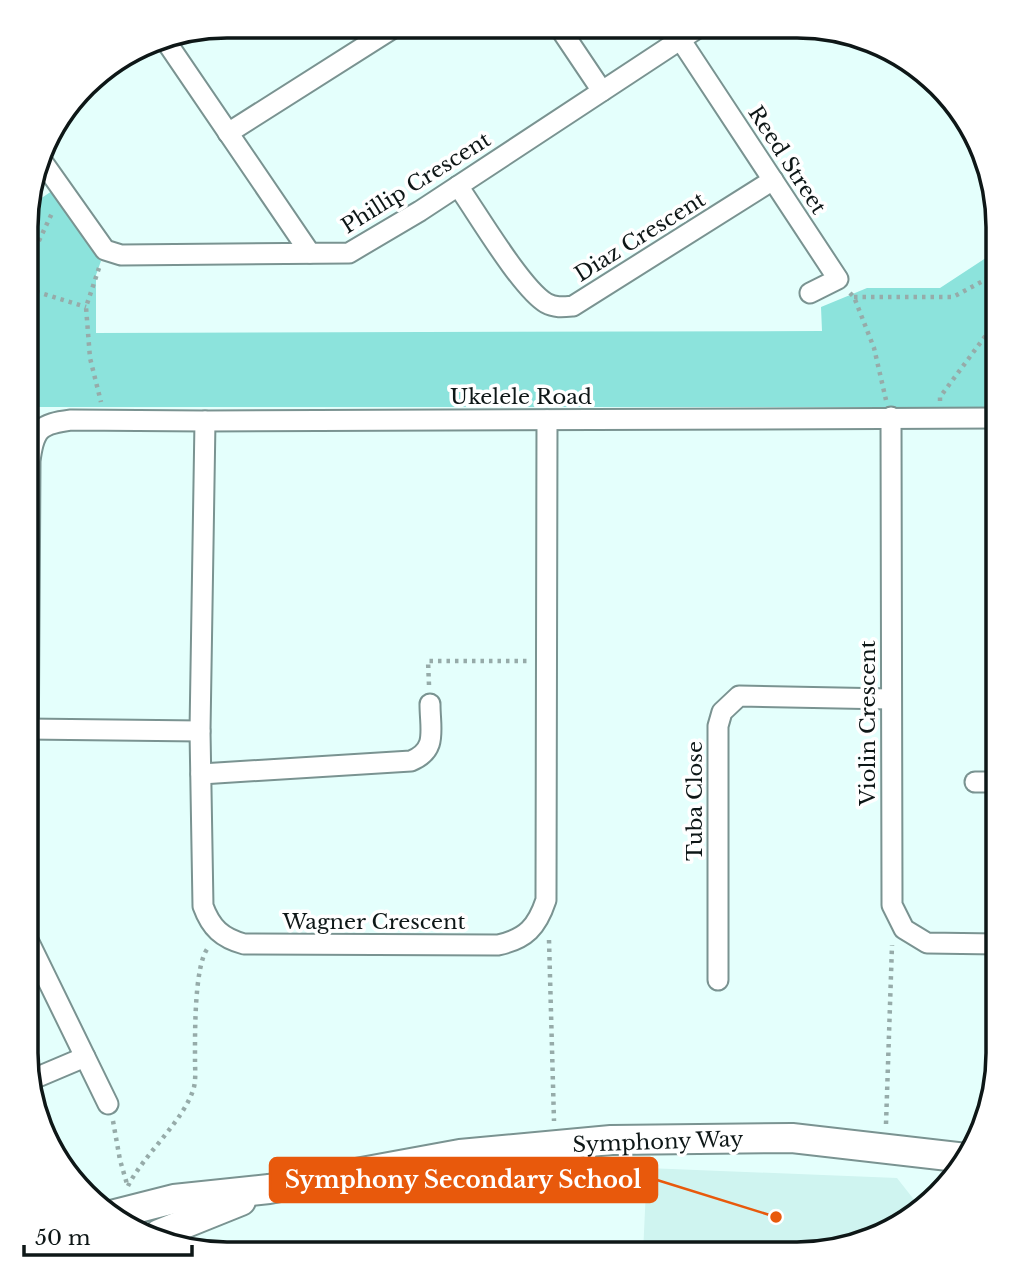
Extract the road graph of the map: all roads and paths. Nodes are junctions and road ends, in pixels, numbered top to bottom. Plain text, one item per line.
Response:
1 (567, 38) edge
2 (377, 39) edge
3 (680, 39) joint
4 (170, 48) edge
5 (602, 91) junction
6 (228, 133) junction
7 (48, 171) edge
8 (773, 180) junction
9 (458, 186) junction
10 (62, 191) junction
11 (38, 243) edge
12 (105, 250) junction
13 (310, 253) junction
14 (838, 279) junction
15 (986, 279) edge
16 (38, 292) edge
17 (810, 293) dead end
18 (854, 298) junction
19 (86, 307) junction
20 (986, 335) edge
21 (891, 417) junction
22 (942, 418) junction
23 (986, 418) edge
24 (107, 420) junction
25 (547, 420) junction
26 (205, 421) junction
27 (38, 432) edge
28 (547, 663) junction
29 (890, 699) junction
30 (430, 704) joint
31 (38, 729) edge
32 (200, 731) junction
33 (201, 774) junction
34 (975, 782) dead end
35 (985, 782) edge
36 (548, 933) dead end
37 (220, 934) junction
38 (892, 936) dead end
39 (985, 944) edge
40 (38, 961) edge
41 (718, 980) dead end
42 (85, 1057) junction
43 (40, 1076) edge
44 (108, 1104) joint
45 (554, 1121) dead end
46 (886, 1124) dead end
47 (954, 1157) edge
48 (269, 1189) junction
49 (125, 1211) edge
50 (167, 1231) edge

1 - 5 street
2 - 6 street
3 - 5 street, Phillip Crescent
3 - 8 street, Reed Street
4 - 6 street
5 - 9 street, Phillip Crescent
6 - 13 street
7 - 10 street
8 - 9 street, Diaz Crescent
8 - 14 street, Reed Street
9 - 13 street, Phillip Crescent
10 - 11 path
10 - 12 street
12 - 13 street, Phillip Crescent
12 - 19 path
14 - 17 street
14 - 18 path
15 - 18 path
16 - 19 path
18 - 21 path
19 - 24 path
20 - 22 path
21 - 22 street, Ukelele Road
21 - 25 street, Ukelele Road
21 - 29 street, Violin Crescent
22 - 23 street, Ukelele Road
24 - 26 street, Ukelele Road
24 - 27 street, Ukelele Road
25 - 26 street, Ukelele Road
25 - 28 street, Wagner Crescent
26 - 32 street
28 - 30 path
28 - 37 street, Wagner Crescent
29 - 39 street, Violin Crescent
29 - 41 street, Tuba Close
30 - 33 street
31 - 32 street
32 - 33 street
33 - 37 street
34 - 35 street
36 - 45 path
37 - 44 path
38 - 46 path
40 - 42 street
42 - 43 street
42 - 44 street
47 - 48 main road, Symphony Way
48 - 49 main road, Symphony Way
48 - 50 main road, Symphony Way

